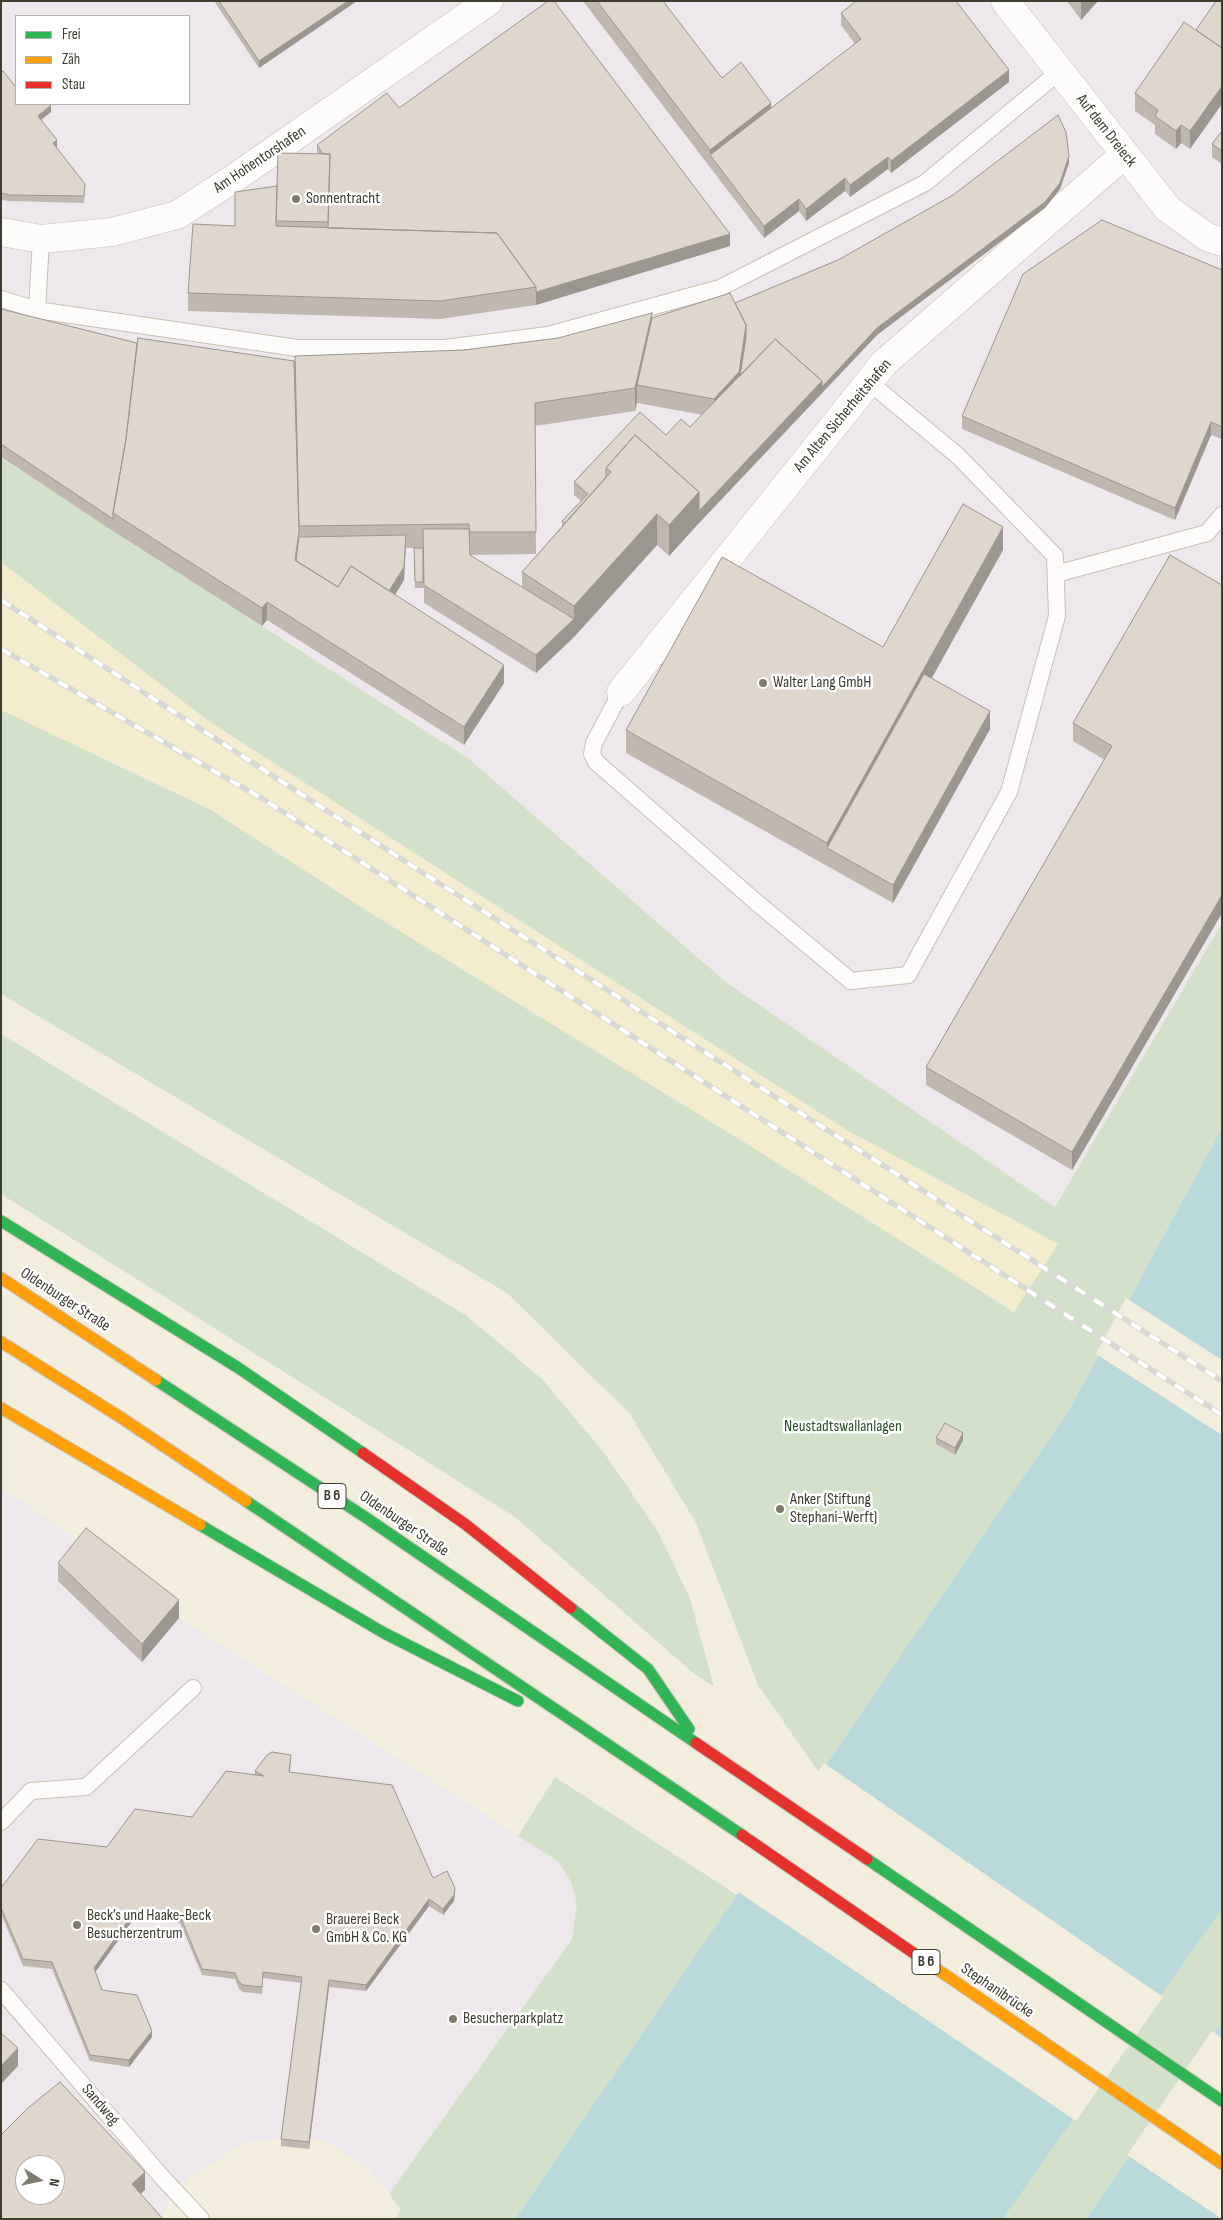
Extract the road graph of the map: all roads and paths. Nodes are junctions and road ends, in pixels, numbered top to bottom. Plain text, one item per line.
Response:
1 (489, 1) edge
2 (1006, 1) edge
3 (1060, 71) junction
4 (1124, 155) junction
5 (1, 232) edge
6 (41, 239) junction
7 (1222, 242) edge
8 (1, 299) edge
9 (37, 310) junction
10 (869, 382) junction
11 (1222, 515) edge
12 (1056, 574) junction
13 (621, 692) joint
14 (1, 1221) edge
15 (1, 1278) edge
16 (1, 1342) edge
17 (1, 1408) edge
18 (193, 1688) dead end
19 (702, 1746) junction
20 (631, 1759) junction
21 (1, 1822) edge
22 (1, 1990) edge
23 (1222, 2101) edge
24 (1222, 2164) edge
25 (201, 2219) edge

1 - 6 street, Am Hohentorshafen
2 - 3 street, Auf dem Dreieck
3 - 4 street, Auf dem Dreieck
3 - 9 lane
4 - 7 street, Auf dem Dreieck
4 - 10 street, Am Alten Sicherheitshafen
5 - 6 street, Am Hohentorshafen
6 - 9 lane
8 - 9 lane
10 - 12 lane
10 - 13 street, Am Alten Sicherheitshafen
11 - 12 lane
12 - 13 lane
14 - 19 highway
15 - 19 highway, Oldenburger Straße / B 6
16 - 20 highway, B 6
17 - 20 highway
18 - 21 lane
19 - 23 highway, B 6
20 - 24 highway, Stephanibrücke / B 6
22 - 25 lane, Sandweg

